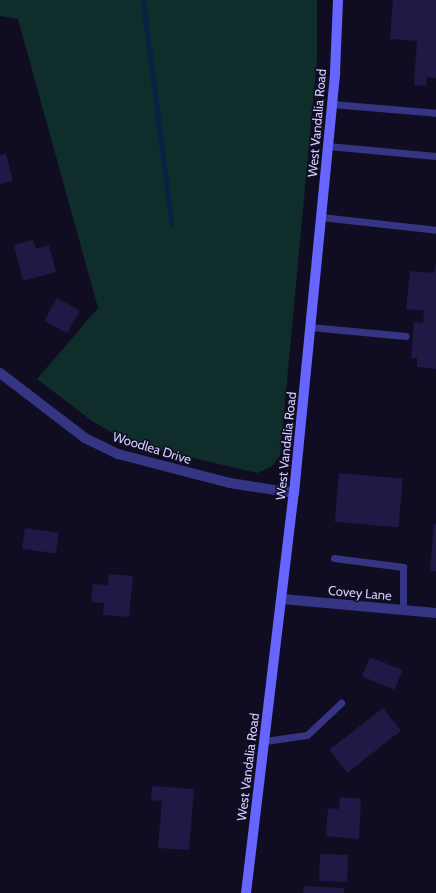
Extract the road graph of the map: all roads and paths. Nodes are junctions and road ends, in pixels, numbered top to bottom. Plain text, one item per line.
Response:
1 (338, 0) edge
2 (332, 104) junction
3 (436, 113) edge
4 (328, 146) junction
5 (436, 156) edge
6 (321, 217) junction
7 (436, 230) edge
8 (310, 327) junction
9 (406, 336) dead end
10 (0, 373) edge
11 (294, 493) junction
12 (334, 558) dead end
13 (282, 599) junction
14 (403, 610) junction
15 (436, 613) edge
16 (341, 703) dead end
17 (265, 741) junction
18 (246, 893) edge

1 - 2 main road, West Vandalia Road
2 - 3 lane
2 - 4 main road, West Vandalia Road
4 - 5 lane
4 - 6 main road, West Vandalia Road
6 - 7 lane
6 - 8 main road, West Vandalia Road
8 - 9 lane
8 - 11 main road, West Vandalia Road
10 - 11 street, Woodlea Drive
11 - 13 main road, West Vandalia Road
12 - 14 lane
13 - 14 street, Covey Lane
13 - 17 main road, West Vandalia Road
14 - 15 street, Covey Lane
16 - 17 lane
17 - 18 main road, West Vandalia Road

